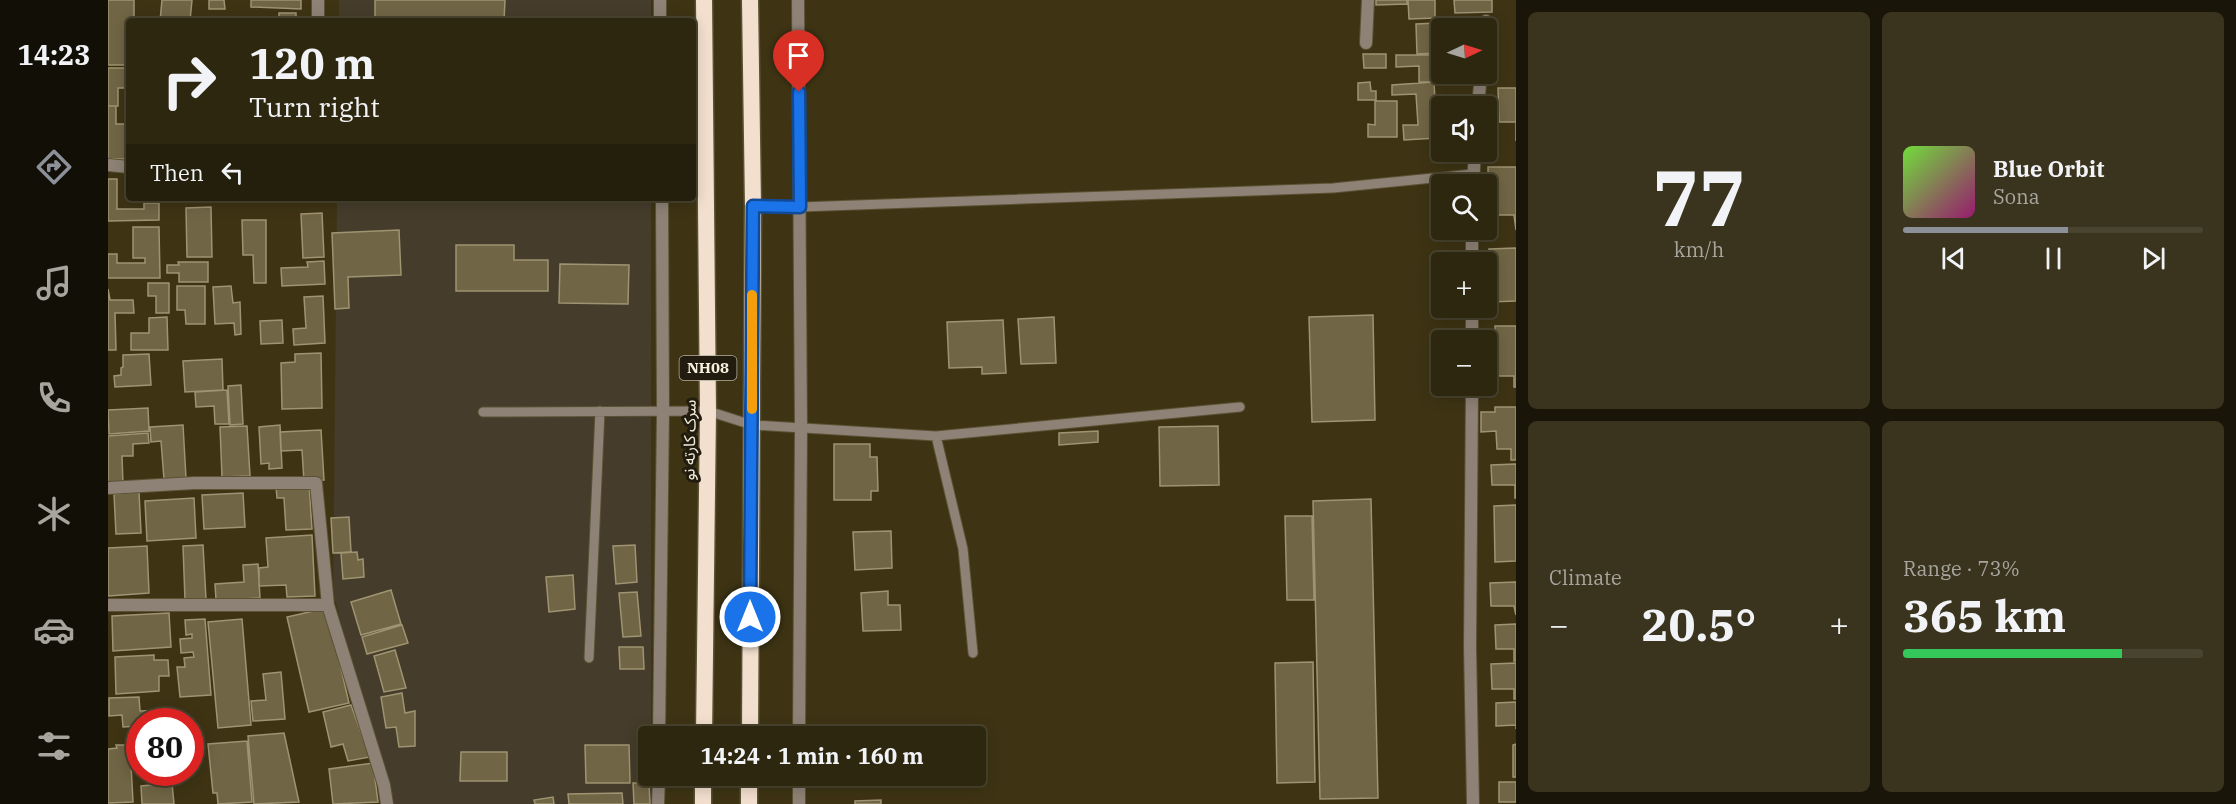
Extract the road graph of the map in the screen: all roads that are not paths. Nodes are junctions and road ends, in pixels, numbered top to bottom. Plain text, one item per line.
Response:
1 (318, 0) edge
2 (660, 0) edge
3 (704, 0) edge
4 (750, 0) edge
5 (798, 0) edge
6 (1368, 0) edge
7 (318, 18) edge
8 (660, 18) edge
9 (1366, 43) dead end
10 (108, 165) edge
11 (126, 166) edge
12 (1431, 182) edge
13 (662, 201) edge
14 (753, 206) junction
15 (800, 207) junction
16 (1472, 396) edge
17 (1240, 407) dead end
18 (600, 411) junction
19 (663, 411) junction
20 (708, 411) junction
21 (483, 412) dead end
22 (752, 425) junction
23 (801, 429) junction
24 (936, 436) junction
25 (108, 488) edge
26 (108, 605) edge
27 (328, 605) junction
28 (973, 653) dead end
29 (589, 658) dead end
30 (659, 726) edge
31 (704, 726) edge
32 (750, 726) edge
33 (800, 726) edge
34 (658, 786) edge
35 (703, 786) edge
36 (749, 786) edge
37 (799, 786) edge
38 (387, 804) edge
39 (658, 804) edge
40 (703, 804) edge
41 (749, 804) edge
42 (799, 804) edge
43 (1473, 804) edge

1 - 7 street
2 - 8 street
3 - 20 highway, سرک کارته نو / NH08
4 - 14 highway, NH08
5 - 15 street
6 - 9 street
10 - 11 street
12 - 15 lane
13 - 19 street
14 - 15 lane
14 - 22 highway, NH08
15 - 23 street
16 - 43 street
17 - 24 lane
18 - 19 lane
18 - 21 lane
18 - 29 lane
19 - 20 lane
19 - 30 street
20 - 22 lane
20 - 31 highway, سرک کارته نو / NH08
22 - 23 lane
22 - 32 highway, NH08
23 - 24 lane
23 - 33 street
24 - 28 lane
25 - 27 street
26 - 27 street
27 - 38 street
34 - 39 street
35 - 40 highway
36 - 41 highway
37 - 42 street

